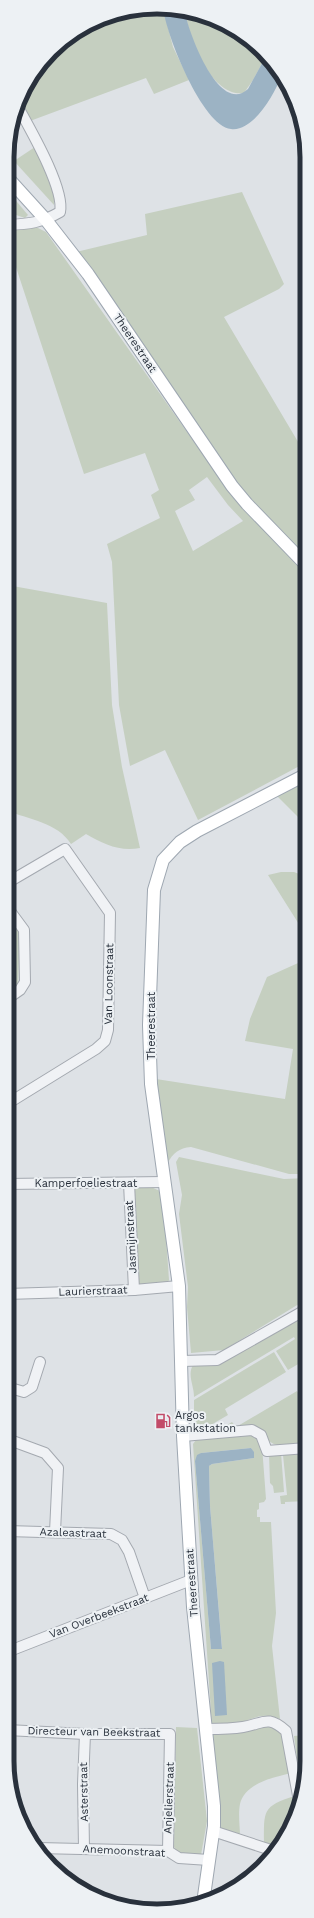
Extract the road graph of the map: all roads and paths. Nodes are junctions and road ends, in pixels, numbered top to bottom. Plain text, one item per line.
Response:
1 (21, 113) edge
2 (14, 185) edge
3 (46, 220) junction
4 (14, 225) edge
5 (300, 559) edge
6 (300, 778) edge
7 (14, 879) edge
8 (14, 916) edge
9 (14, 994) edge
10 (14, 1100) edge
11 (164, 1182) junction
12 (129, 1183) junction
13 (14, 1184) edge
14 (179, 1286) junction
15 (134, 1290) junction
16 (14, 1294) edge
17 (300, 1312) edge
18 (182, 1361) junction
19 (40, 1362) dead end
20 (14, 1389) edge
21 (183, 1436) junction
22 (14, 1442) edge
23 (300, 1449) edge
24 (14, 1531) edge
25 (55, 1532) junction
26 (191, 1580) junction
27 (145, 1598) junction
28 (14, 1649) edge
29 (206, 1729) junction
30 (14, 1730) edge
31 (84, 1734) junction
32 (170, 1746) joint
33 (296, 1792) edge
34 (213, 1831) junction
35 (44, 1848) edge
36 (84, 1849) junction
37 (269, 1849) edge
38 (168, 1851) junction
39 (209, 1860) junction
40 (204, 1896) edge

1 - 3 street
2 - 3 main road, Theerestraat
3 - 4 street
3 - 5 main road, Theerestraat
6 - 11 main road, Theerestraat
7 - 10 street, Van Loonstraat
8 - 9 street
11 - 12 street, Kamperfoeliestraat
11 - 14 main road, Theerestraat
12 - 13 street, Kamperfoeliestraat
12 - 15 street, Jasmijnstraat
14 - 15 street, Laurierstraat
14 - 18 main road, Theerestraat
15 - 16 street, Laurierstraat
17 - 18 street
18 - 21 main road, Theerestraat
19 - 20 street
21 - 23 street
21 - 26 main road, Theerestraat
22 - 25 street
24 - 25 street, Azaleastraat
25 - 27 street, Azaleastraat
26 - 27 street, Van Overbeekstraat
26 - 29 main road, Theerestraat
27 - 28 street, Van Overbeekstraat
29 - 33 street
29 - 34 main road, Theerestraat
30 - 31 street, Directeur van Beekstraat
31 - 32 street, Directeur van Beekstraat
31 - 36 street, Asterstraat
32 - 38 street, Anjelierstraat
34 - 37 street
34 - 39 main road, Theerestraat
35 - 36 street, Anemoonstraat
36 - 38 street, Anemoonstraat
38 - 39 street, Anemoonstraat
39 - 40 main road, Theerestraat

